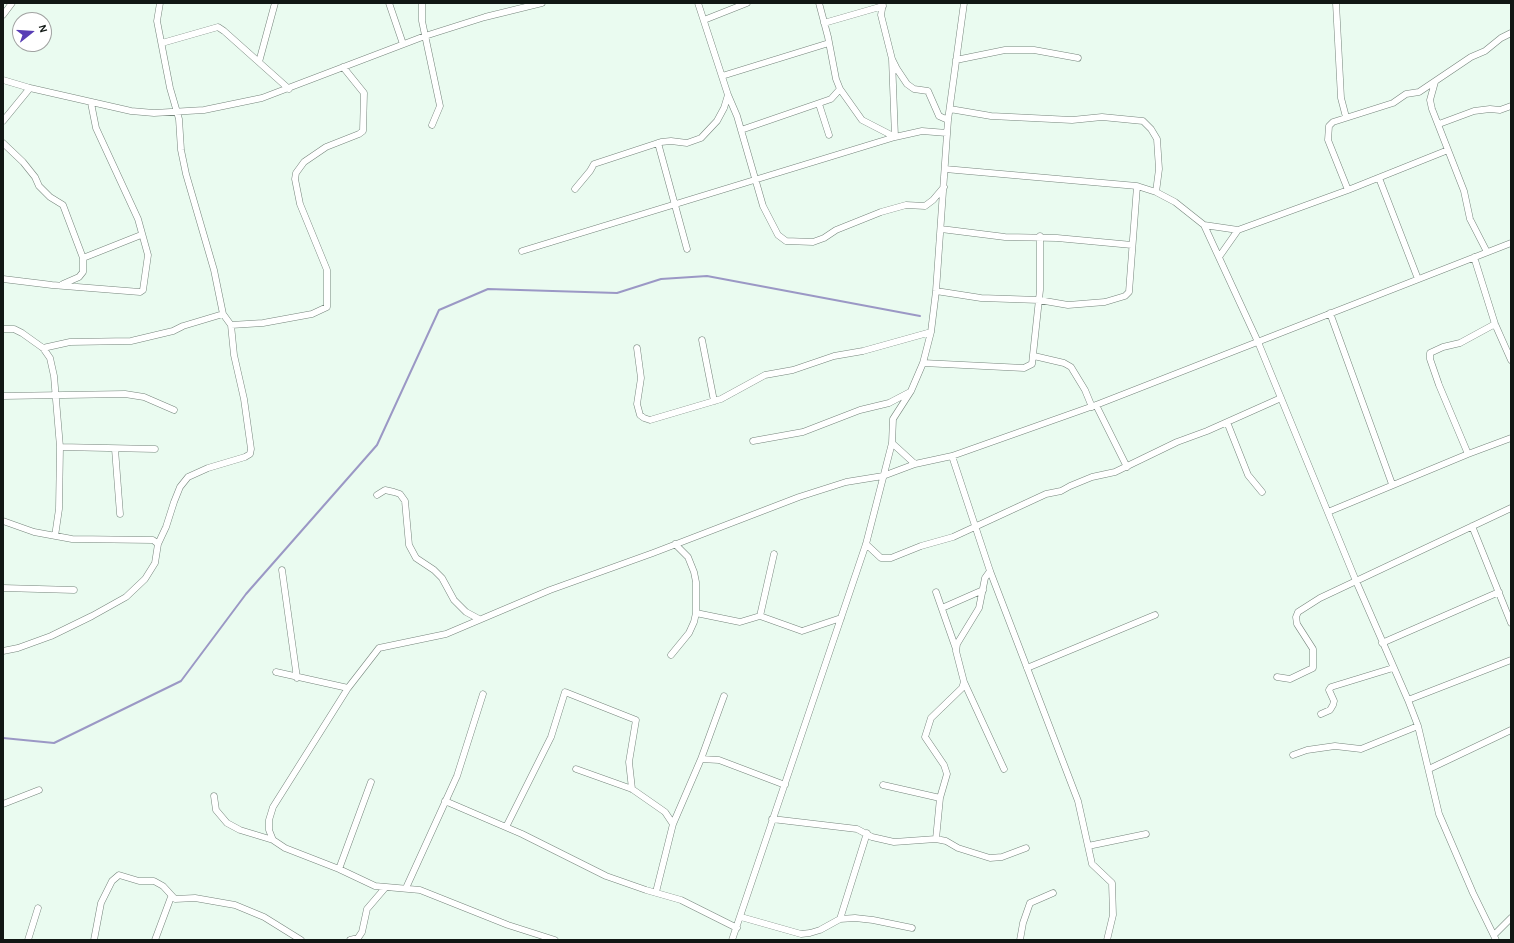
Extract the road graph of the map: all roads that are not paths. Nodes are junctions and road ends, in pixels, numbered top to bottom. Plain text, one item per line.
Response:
1 (12, 3) edge
2 (160, 3) edge
3 (275, 3) edge
4 (389, 3) edge
5 (422, 3) edge
6 (542, 3) edge
7 (698, 3) edge
8 (747, 3) edge
9 (819, 3) edge
10 (964, 3) edge
11 (1336, 3) edge
12 (883, 5) edge
13 (3, 15) edge
14 (704, 20) junction
15 (824, 23) junction
16 (1511, 32) edge
17 (424, 36) junction
18 (162, 42) junction
19 (829, 43) junction
20 (403, 44) junction
21 (1078, 58) dead end
22 (892, 59) junction
23 (956, 60) junction
24 (259, 62) junction
25 (343, 67) junction
26 (722, 76) junction
27 (3, 80) edge
28 (1435, 82) junction
29 (30, 88) junction
30 (289, 89) junction
31 (840, 89) junction
32 (1419, 92) junction
33 (728, 95) junction
34 (1430, 100) junction
35 (91, 103) junction
36 (819, 104) junction
37 (1511, 106) edge
38 (950, 108) junction
39 (176, 113) junction
40 (1346, 117) junction
41 (948, 120) junction
42 (3, 121) edge
43 (1439, 124) junction
44 (432, 125) dead end
45 (741, 130) junction
46 (947, 133) junction
47 (829, 135) dead end
48 (895, 137) junction
49 (3, 143) edge
50 (658, 143) junction
51 (1448, 150) junction
52 (945, 169) junction
53 (1379, 178) junction
54 (755, 180) junction
55 (1137, 186) junction
56 (944, 187) junction
57 (575, 189) dead end
58 (1348, 190) junction
59 (1156, 192) junction
60 (676, 205) junction
61 (1204, 225) junction
62 (941, 229) junction
63 (1238, 230) junction
64 (141, 235) junction
65 (1040, 236) junction
66 (1511, 243) edge
67 (1132, 245) junction
68 (687, 249) dead end
69 (522, 251) dead end
70 (1487, 252) junction
71 (1219, 257) junction
72 (1474, 257) junction
73 (83, 258) junction
74 (3, 279) edge
75 (1418, 279) junction
76 (62, 285) junction
77 (936, 290) junction
78 (1039, 300) junction
79 (1330, 313) junction
80 (224, 314) junction
81 (1495, 324) junction
82 (231, 325) junction
83 (3, 329) edge
84 (931, 332) junction
85 (702, 340) dead end
86 (1258, 342) junction
87 (43, 348) junction
88 (637, 348) dead end
89 (1509, 353) edge
90 (1034, 356) junction
91 (1511, 360) edge
92 (923, 363) junction
93 (911, 391) junction
94 (55, 394) junction
95 (3, 396) edge
96 (1281, 398) junction
97 (714, 401) junction
98 (1094, 406) junction
99 (174, 410) dead end
100 (1227, 422) junction
101 (1511, 438) edge
102 (753, 441) dead end
103 (892, 443) junction
104 (60, 447) junction
105 (115, 449) junction
106 (155, 449) dead end
107 (1468, 454) junction
108 (952, 456) junction
109 (915, 464) junction
110 (1127, 467) junction
111 (883, 476) junction
112 (1392, 484) junction
113 (1262, 492) dead end
114 (377, 495) dead end
115 (1511, 508) edge
116 (1328, 512) junction
117 (120, 514) dead end
118 (3, 521) edge
119 (975, 526) junction
120 (1472, 526) junction
121 (55, 536) junction
122 (158, 544) junction
123 (675, 544) junction
124 (866, 544) junction
125 (774, 554) dead end
126 (282, 570) dead end
127 (990, 571) junction
128 (1356, 581) junction
129 (3, 588) edge
130 (74, 590) dead end
131 (983, 590) junction
132 (936, 592) dead end
133 (1499, 592) junction
134 (942, 608) junction
135 (696, 613) junction
136 (1155, 615) dead end
137 (760, 616) junction
138 (841, 618) junction
139 (479, 619) junction
140 (1511, 623) edge
141 (1382, 643) junction
142 (3, 651) edge
143 (956, 651) junction
144 (671, 655) dead end
145 (1511, 660) edge
146 (1027, 668) junction
147 (1393, 668) junction
148 (276, 672) dead end
149 (1277, 677) dead end
150 (297, 678) junction
151 (964, 682) junction
152 (348, 688) junction
153 (483, 694) dead end
154 (724, 696) dead end
155 (1408, 700) junction
156 (1321, 714) dead end
157 (1418, 726) junction
158 (1511, 730) edge
159 (1293, 755) dead end
160 (701, 759) junction
161 (576, 769) dead end
162 (1004, 769) dead end
163 (1429, 769) junction
164 (371, 782) dead end
165 (784, 785) junction
166 (883, 785) dead end
167 (632, 789) junction
168 (39, 790) dead end
169 (214, 796) dead end
170 (940, 798) junction
171 (445, 801) junction
172 (3, 804) edge
173 (772, 819) junction
174 (673, 824) junction
175 (506, 827) junction
176 (867, 833) junction
177 (1146, 834) dead end
178 (936, 839) junction
179 (273, 840) junction
180 (1088, 846) junction
181 (1026, 848) dead end
182 (339, 869) junction
183 (385, 888) junction
184 (406, 888) junction
185 (656, 892) junction
186 (1053, 894) dead end
187 (171, 897) junction
188 (38, 908) dead end
189 (741, 917) junction
190 (1511, 918) edge
191 (840, 919) junction
192 (737, 928) junction
193 (912, 928) dead end
194 (1495, 938) edge
195 (28, 940) edge
196 (94, 940) edge
197 (156, 940) edge
198 (299, 940) edge
199 (350, 940) edge
200 (556, 940) edge
201 (732, 940) edge
202 (1020, 940) edge
203 (1107, 940) edge

1 - 13 street
2 - 18 street
3 - 24 street
4 - 20 street
5 - 17 street
6 - 17 street
7 - 14 street
8 - 14 street
9 - 15 street
10 - 23 street
11 - 40 street
12 - 15 street
12 - 22 street
14 - 26 street
15 - 19 street
16 - 28 street
17 - 20 street
17 - 44 street
18 - 24 street
18 - 39 street
19 - 26 street
19 - 31 street
20 - 25 street
21 - 23 street
22 - 41 street
22 - 48 street
23 - 38 street
24 - 30 street
25 - 30 street
25 - 82 street
26 - 33 street
27 - 29 street
28 - 32 street
28 - 34 street
29 - 35 street
29 - 42 street
30 - 39 street
31 - 36 street
31 - 48 street
32 - 34 street
32 - 40 street
33 - 45 street
33 - 50 street
34 - 43 street
35 - 39 street
35 - 64 street
36 - 45 street
36 - 47 street
37 - 43 street
38 - 41 street
38 - 59 street
39 - 80 street
40 - 58 street
41 - 46 street
43 - 51 street
45 - 54 street
46 - 48 street
46 - 52 street
48 - 54 street
49 - 73 street
50 - 57 street
50 - 60 street
51 - 53 street
51 - 70 street
52 - 55 street
52 - 56 street
53 - 58 street
53 - 75 street
54 - 56 street
54 - 60 street
55 - 59 street
55 - 67 street
56 - 62 street
58 - 63 street
59 - 61 street
60 - 68 street
60 - 69 street
61 - 63 street
61 - 71 street
62 - 65 street
62 - 77 street
63 - 71 street
64 - 73 street
64 - 76 street
65 - 67 street
65 - 78 street
66 - 70 street
67 - 78 street
70 - 72 street
71 - 86 street
72 - 75 street
72 - 81 street
73 - 76 street
74 - 76 street
75 - 79 street
77 - 78 street
77 - 84 street
78 - 90 street
79 - 86 street
79 - 112 street
80 - 82 street
80 - 87 street
81 - 89 street
81 - 107 street
82 - 122 street
83 - 87 street
84 - 92 street
84 - 97 street
85 - 97 street
86 - 96 street
86 - 98 street
87 - 94 street
88 - 97 street
89 - 91 street
90 - 92 street
90 - 98 street
92 - 93 street
93 - 102 street
93 - 103 street
94 - 95 street
94 - 99 street
94 - 104 street
96 - 100 street
96 - 116 street
98 - 108 street
98 - 110 street
100 - 110 street
100 - 113 street
101 - 107 street
103 - 109 street
103 - 111 street
104 - 105 street
104 - 121 street
105 - 106 street
105 - 117 street
107 - 112 street
108 - 109 street
108 - 119 street
109 - 111 street
110 - 119 street
111 - 123 street
111 - 124 street
112 - 116 street
114 - 139 street
115 - 120 street
116 - 128 street
118 - 121 street
119 - 124 street
119 - 127 street
120 - 128 street
120 - 133 street
121 - 122 street
122 - 142 street
123 - 135 street
123 - 139 street
124 - 138 street
125 - 137 street
126 - 150 street
127 - 131 street
127 - 146 street
128 - 141 street
128 - 149 street
129 - 130 street
131 - 134 street
131 - 143 street
132 - 134 street
133 - 140 street
133 - 141 street
134 - 143 street
135 - 137 street
135 - 144 street
136 - 146 street
137 - 138 street
138 - 165 street
139 - 152 street
141 - 147 street
143 - 151 street
145 - 155 street
146 - 180 street
147 - 155 street
147 - 156 street
148 - 150 street
150 - 152 street
151 - 162 street
151 - 170 street
152 - 179 street
153 - 171 street
154 - 160 street
155 - 157 street
157 - 159 street
157 - 163 street
158 - 163 street
160 - 165 street
160 - 174 street
161 - 167 street
163 - 194 street
164 - 182 street
165 - 173 street
166 - 170 street
167 - 174 street
167 - 175 street
168 - 172 street
169 - 179 street
170 - 178 street
171 - 175 street
171 - 184 street
173 - 176 street
173 - 189 street
174 - 185 street
175 - 185 street
176 - 178 street
176 - 191 street
177 - 180 street
178 - 181 street
179 - 182 street
180 - 203 street
182 - 183 street
183 - 184 street
183 - 199 street
184 - 200 street
185 - 192 street
186 - 202 street
187 - 196 street
187 - 197 street
187 - 198 street
188 - 195 street
189 - 191 street
189 - 192 street
190 - 194 street
191 - 193 street
192 - 201 street

